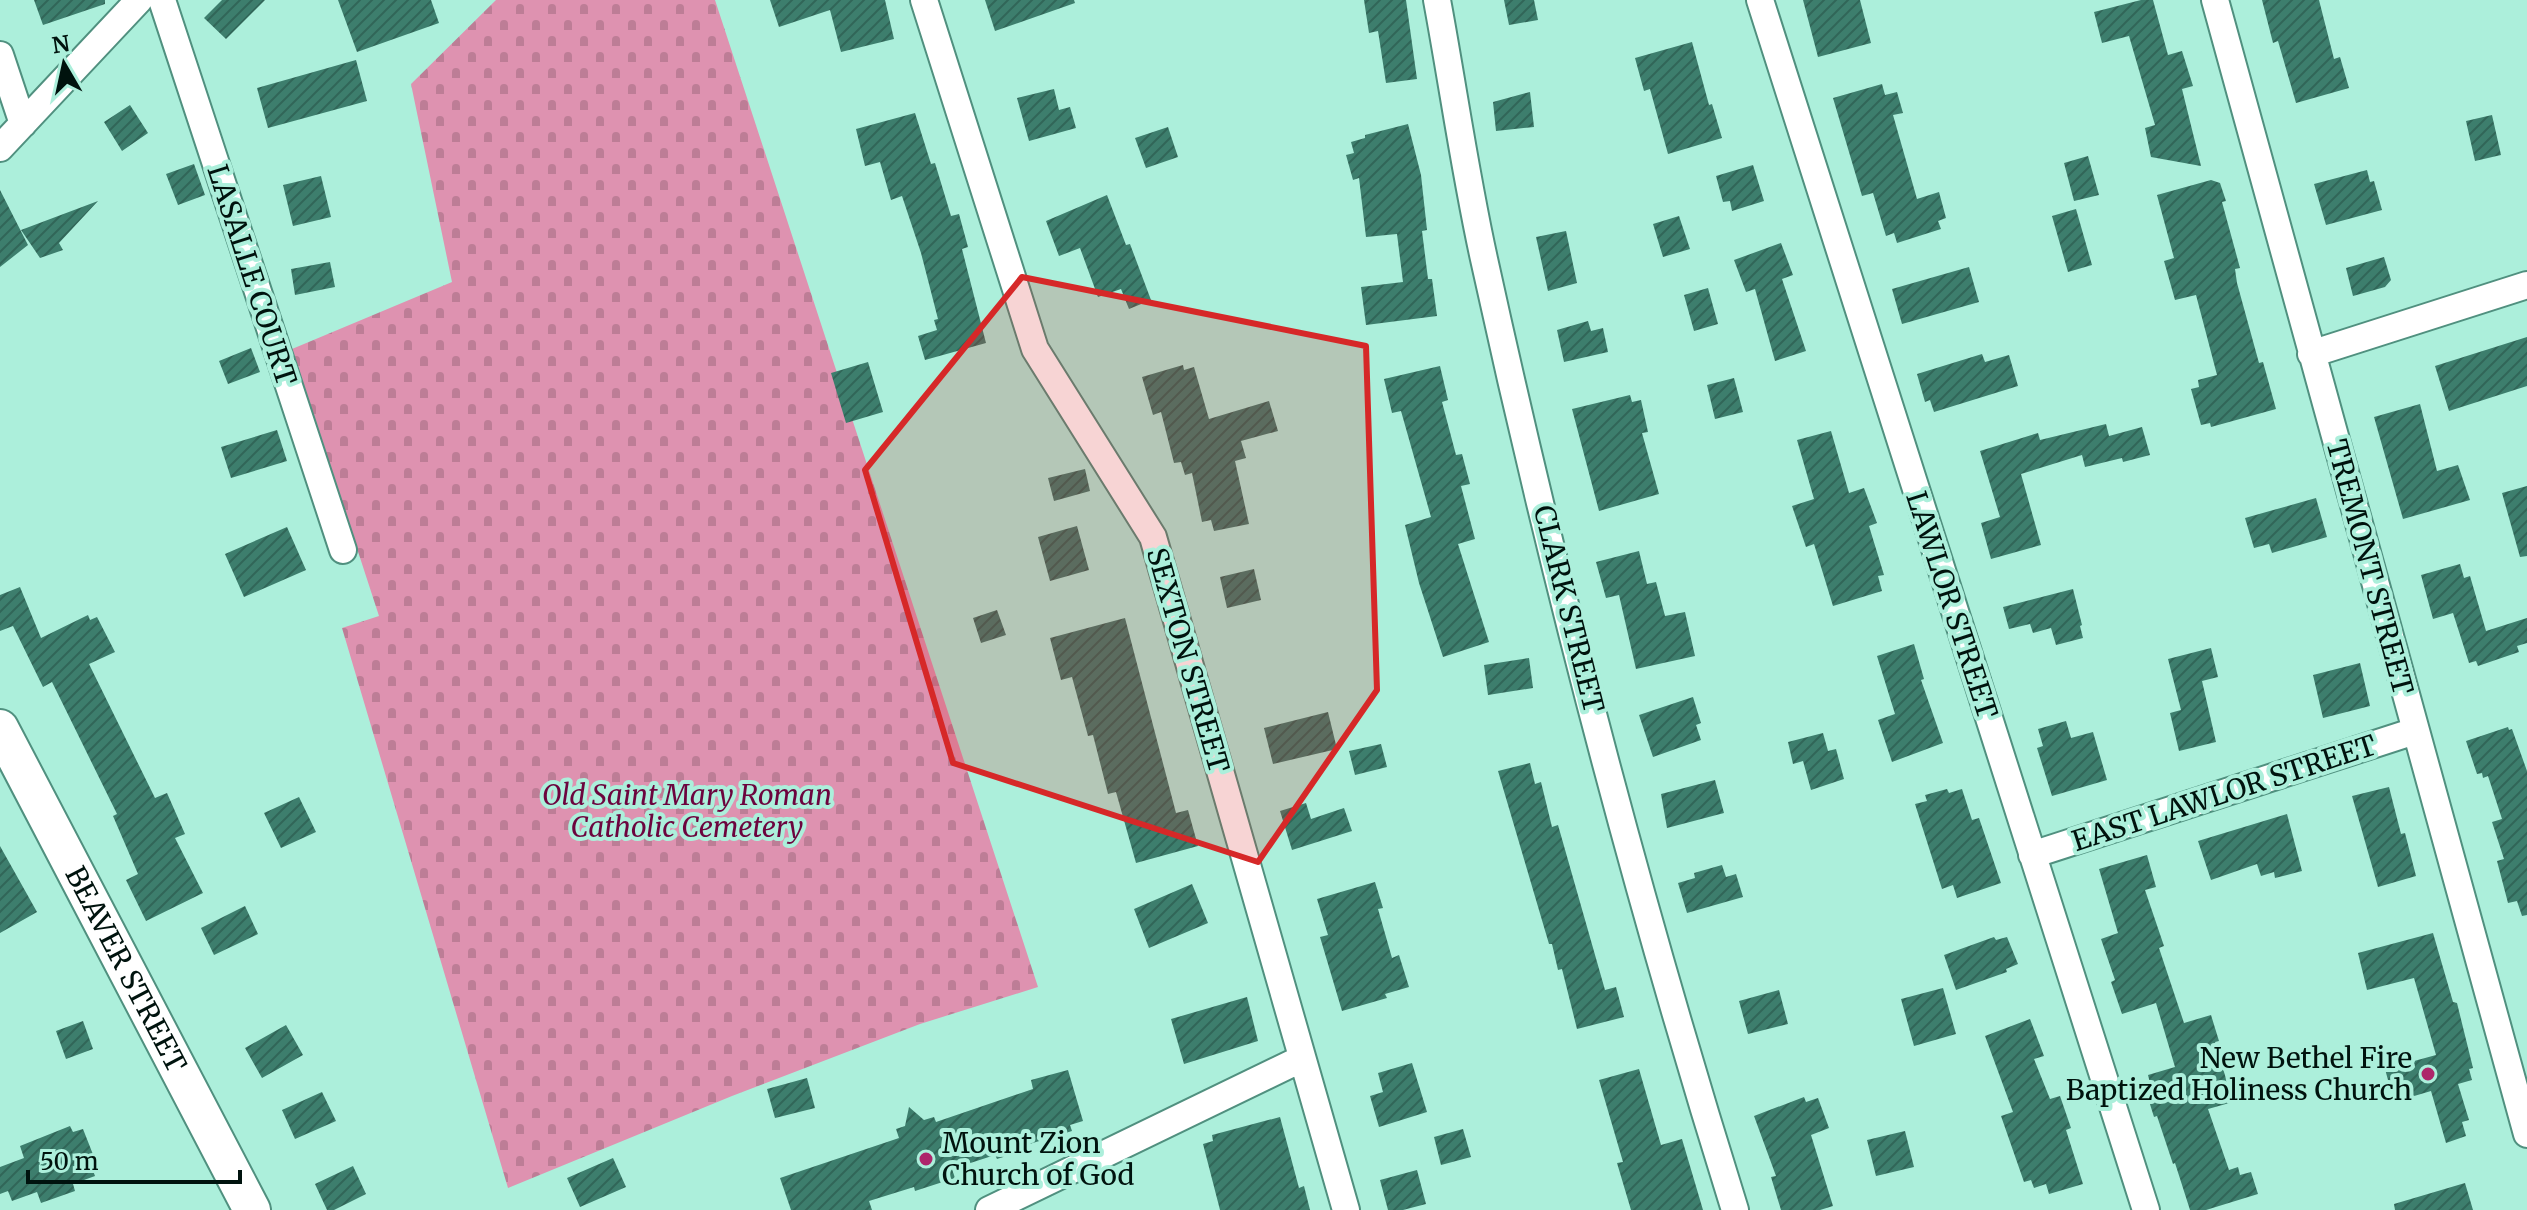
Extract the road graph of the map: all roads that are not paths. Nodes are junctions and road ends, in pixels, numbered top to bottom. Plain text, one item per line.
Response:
1 (139, 0) edge
2 (162, 0) edge
3 (924, 0) edge
4 (1437, 0) edge
5 (1760, 0) edge
6 (2215, 0) edge
7 (0, 55) edge
8 (23, 124) junction
9 (0, 148) edge
10 (2527, 285) edge
11 (2311, 354) junction
12 (343, 550) dead end
13 (0, 728) edge
14 (2415, 731) junction
15 (2032, 855) junction
16 (1301, 1059) junction
17 (2527, 1134) edge
18 (252, 1210) edge
19 (989, 1210) edge
20 (1346, 1210) edge
21 (1735, 1210) edge
22 (2146, 1210) edge

1 - 8 street
2 - 12 street, LASALLE COURT
3 - 16 street, SEXTON STREET
4 - 21 street, CLARK STREET
5 - 15 street, LAWLOR STREET
6 - 11 street, TREMONT STREET
7 - 8 street
8 - 9 street
10 - 11 street
11 - 14 street, TREMONT STREET
13 - 18 main road, BEAVER STREET
14 - 15 street, EAST LAWLOR STREET
14 - 17 street, TREMONT STREET
15 - 22 street, LAWLOR STREET
16 - 19 street
16 - 20 street, SEXTON STREET

